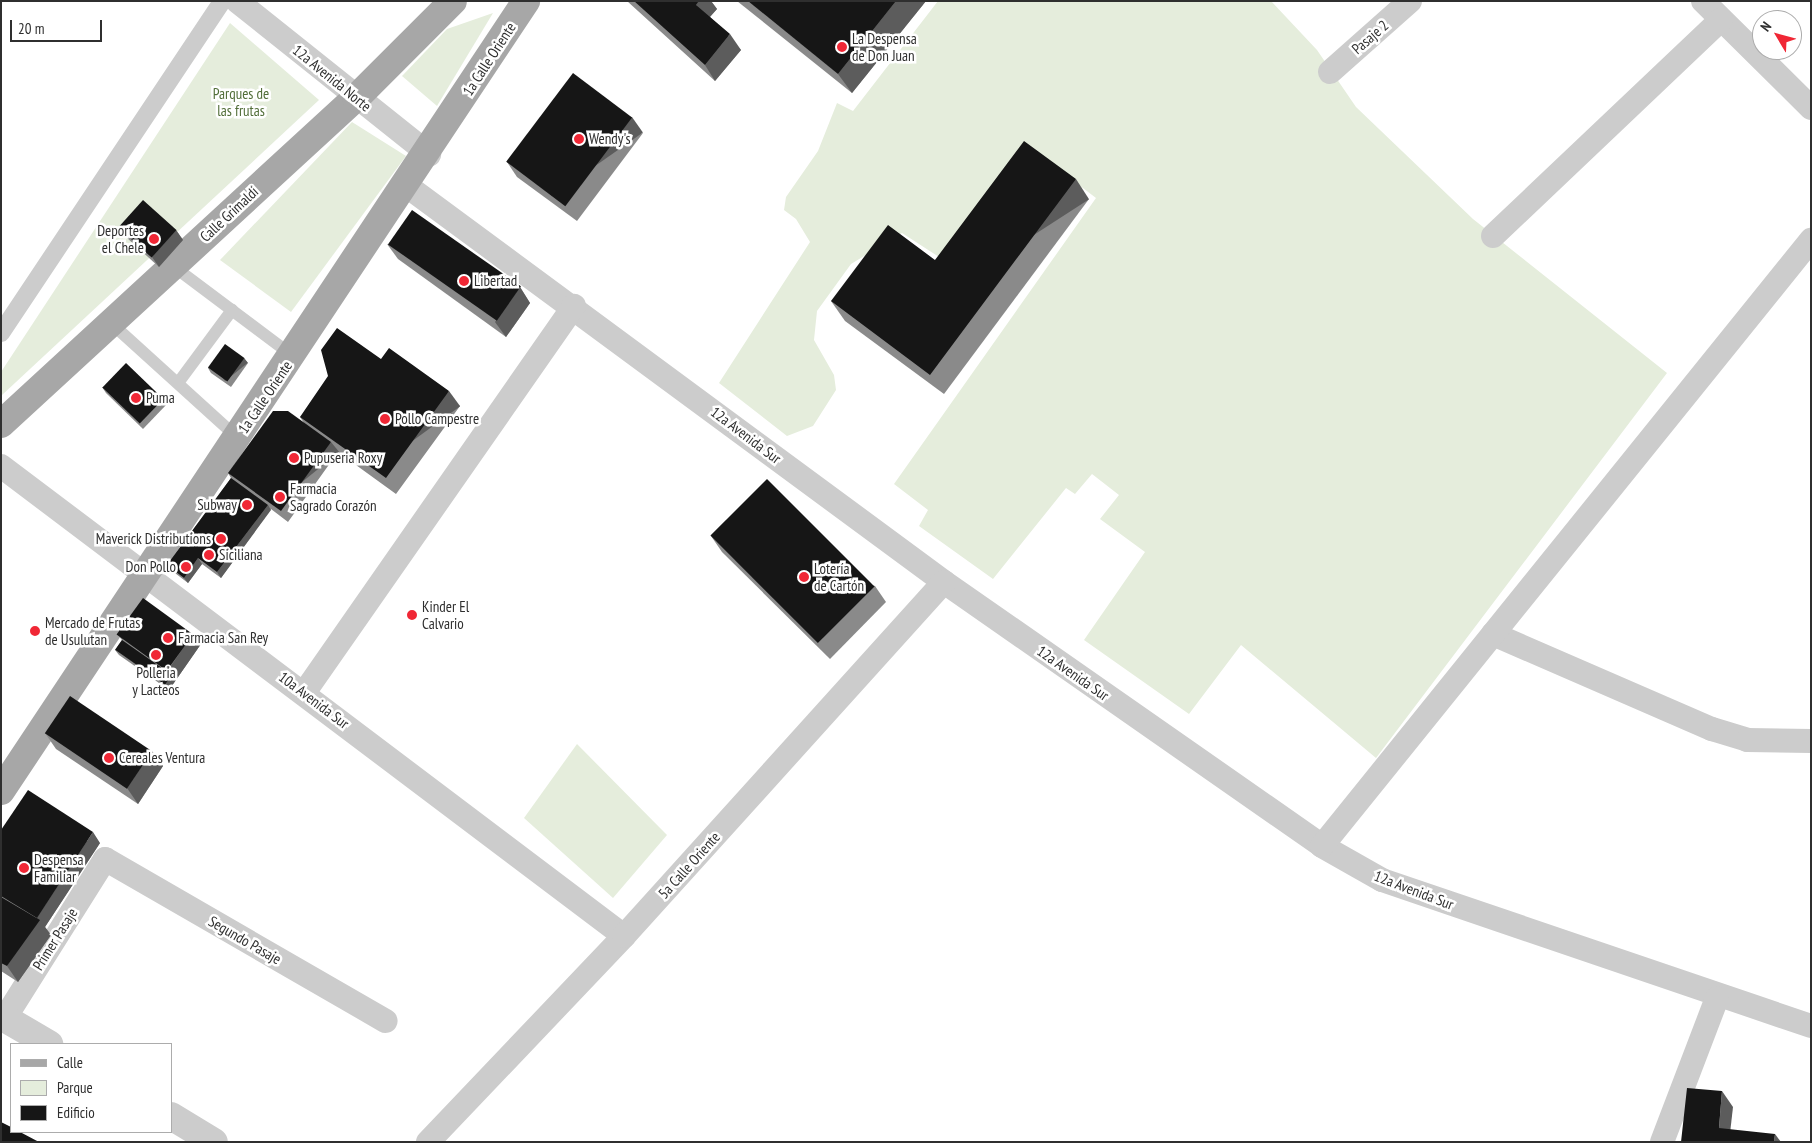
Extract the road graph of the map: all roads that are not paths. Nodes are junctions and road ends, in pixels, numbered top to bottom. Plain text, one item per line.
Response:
1 (222, 1) edge
2 (236, 1) edge
3 (453, 1) edge
4 (526, 1) edge
5 (1703, 1) edge
6 (1408, 2) edge
7 (1721, 20) junction
8 (1330, 72) dead end
9 (356, 98) junction
10 (1811, 108) edge
11 (428, 154) junction
12 (407, 186) junction
13 (1493, 236) dead end
14 (1811, 240) edge
15 (173, 266) junction
16 (574, 306) junction
17 (232, 310) junction
18 (110, 323) junction
19 (1, 333) edge
20 (293, 356) junction
21 (178, 383) junction
22 (1, 424) edge
23 (238, 438) junction
24 (1, 466) edge
25 (145, 575) junction
26 (944, 582) junction
27 (1493, 634) junction
28 (304, 693) junction
29 (1811, 741) edge
30 (1, 791) edge
31 (1322, 846) junction
32 (105, 859) joint
33 (624, 936) junction
34 (1717, 998) junction
35 (3, 1017) edge
36 (386, 1021) dead end
37 (1811, 1026) edge
38 (47, 1043) edge
39 (172, 1117) edge
40 (214, 1142) edge
41 (428, 1142) edge
42 (1662, 1142) edge

1 - 19 street
2 - 9 street, 12a Avenida Norte
3 - 9 main road, Calle Grimaldi
4 - 11 main road, 1a Calle Oriente
5 - 7 street
6 - 8 street, Pasaje 2
7 - 10 street
7 - 13 street
9 - 11 street, 12a Avenida Norte
9 - 15 main road, Calle Grimaldi
11 - 12 main road, 1a Calle Oriente
12 - 16 street, 12a Avenida Sur
12 - 20 main road, 1a Calle Oriente
14 - 27 street
15 - 17 lane
15 - 18 main road, Calle Grimaldi
16 - 26 street, 12a Avenida Sur
16 - 28 street
17 - 20 lane
17 - 21 lane
18 - 21 lane
18 - 22 main road, Calle Grimaldi
20 - 23 main road, 1a Calle Oriente
21 - 23 lane
23 - 25 main road, 1a Calle Oriente
24 - 25 street, 10a Avenida Sur
25 - 28 street, 10a Avenida Sur
25 - 30 main road, 1a Calle Oriente
26 - 31 street, 12a Avenida Sur
26 - 33 street, 5a Calle Oriente
27 - 29 street
27 - 31 street
28 - 33 street, 10a Avenida Sur
31 - 34 street, 12a Avenida Sur
32 - 35 street, Primer Pasaje
32 - 36 street, Segundo Pasaje
33 - 41 street, 5a Calle Oriente
34 - 37 street, 12a Avenida Sur
34 - 42 street
35 - 38 street
39 - 40 street

